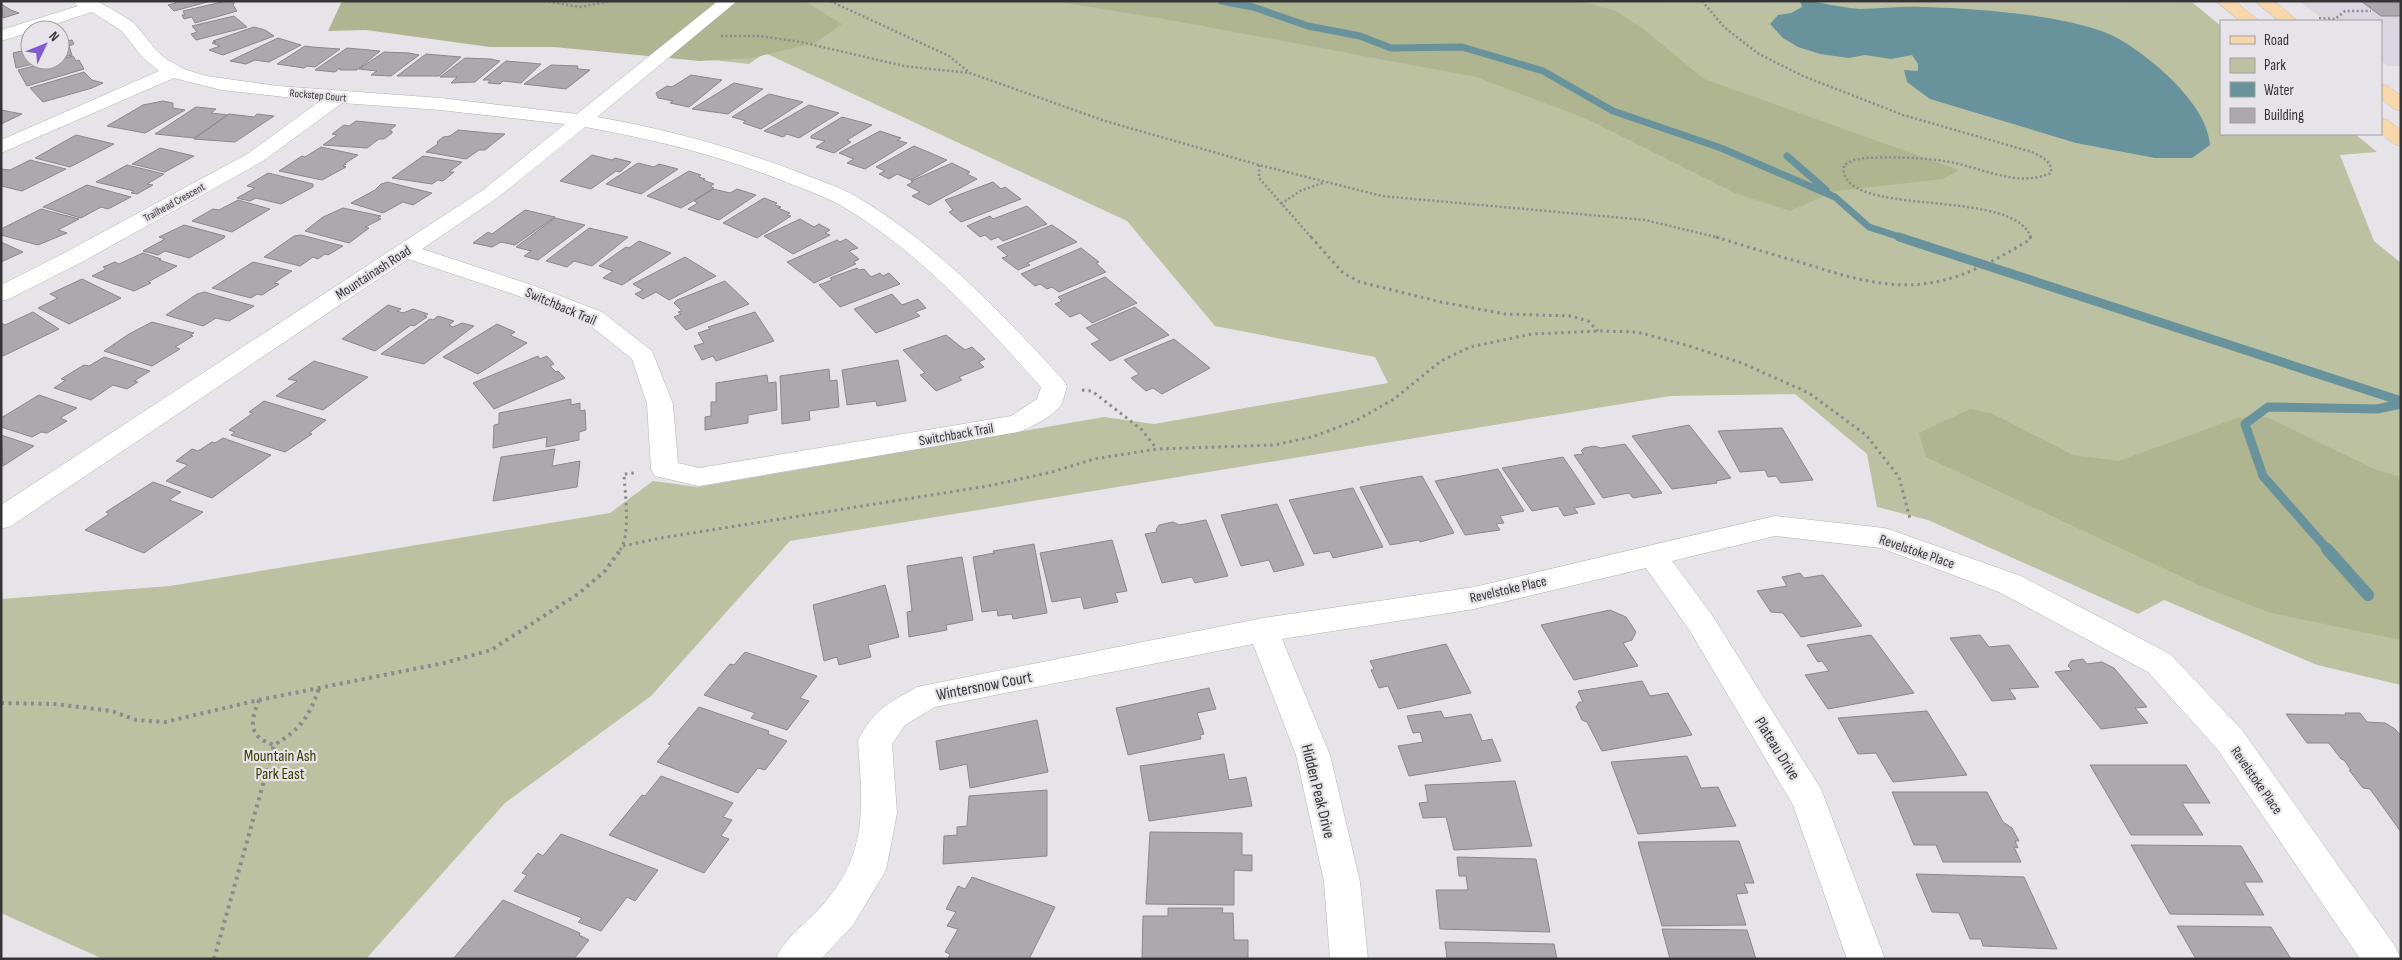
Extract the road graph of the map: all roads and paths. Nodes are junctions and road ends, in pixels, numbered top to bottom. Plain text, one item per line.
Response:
1 (544, 1) edge
2 (611, 1) edge
3 (729, 1) edge
4 (830, 1) edge
5 (1702, 1) edge
6 (2160, 1) edge
7 (2178, 1) edge
8 (2224, 1) edge
9 (2263, 1) edge
10 (87, 4) edge
11 (2371, 11) dead end
12 (2319, 18) dead end
13 (2249, 20) edge
14 (2288, 20) edge
15 (1, 36) edge
16 (686, 37) junction
17 (174, 71) junction
18 (970, 73) junction
19 (2382, 91) edge
20 (338, 97) junction
21 (2401, 105) edge
22 (582, 121) junction
23 (2382, 125) edge
24 (2401, 140) edge
25 (1, 147) edge
26 (1259, 165) junction
27 (1325, 182) junction
28 (1281, 204) junction
29 (406, 251) junction
30 (1, 294) edge
31 (1598, 331) junction
32 (1054, 386) junction
33 (1156, 448) junction
34 (665, 469) junction
35 (1, 519) edge
36 (623, 546) junction
37 (1913, 549) junction
38 (1653, 556) junction
39 (1263, 630) junction
40 (319, 688) junction
41 (259, 700) junction
42 (1, 703) edge
43 (274, 745) junction
44 (214, 959) edge
45 (795, 959) edge
46 (1349, 959) edge
47 (1866, 959) edge
48 (2382, 959) edge

1 - 2 path
3 - 16 street, Mountainash Road
4 - 18 path
5 - 27 path
6 - 7 path
8 - 13 main road
9 - 14 main road
10 - 15 street
10 - 17 street, Rockstep Court
11 - 12 path
16 - 18 path
16 - 22 street, Mountainash Road
17 - 20 street, Rockstep Court
17 - 25 street
18 - 26 path
19 - 21 main road
20 - 22 street, Rockstep Court
20 - 30 street, Trailhead Crescent
22 - 29 street, Mountainash Road
22 - 32 street
23 - 24 main road
26 - 27 path
26 - 28 path
27 - 28 path
28 - 31 path
29 - 34 street, Switchback Trail
29 - 35 street, Mountainash Road
31 - 33 path
31 - 37 path
32 - 33 path
32 - 34 street, Switchback Trail
33 - 36 path
34 - 36 path
36 - 40 path
37 - 38 street, Revelstoke Place
37 - 48 street, Revelstoke Place
38 - 39 street, Revelstoke Place
38 - 47 street, Plateau Drive
39 - 45 street, Wintersnow Court
39 - 46 street, Hidden Peak Drive
40 - 41 path
40 - 43 path
41 - 42 path
41 - 43 path
43 - 44 path

